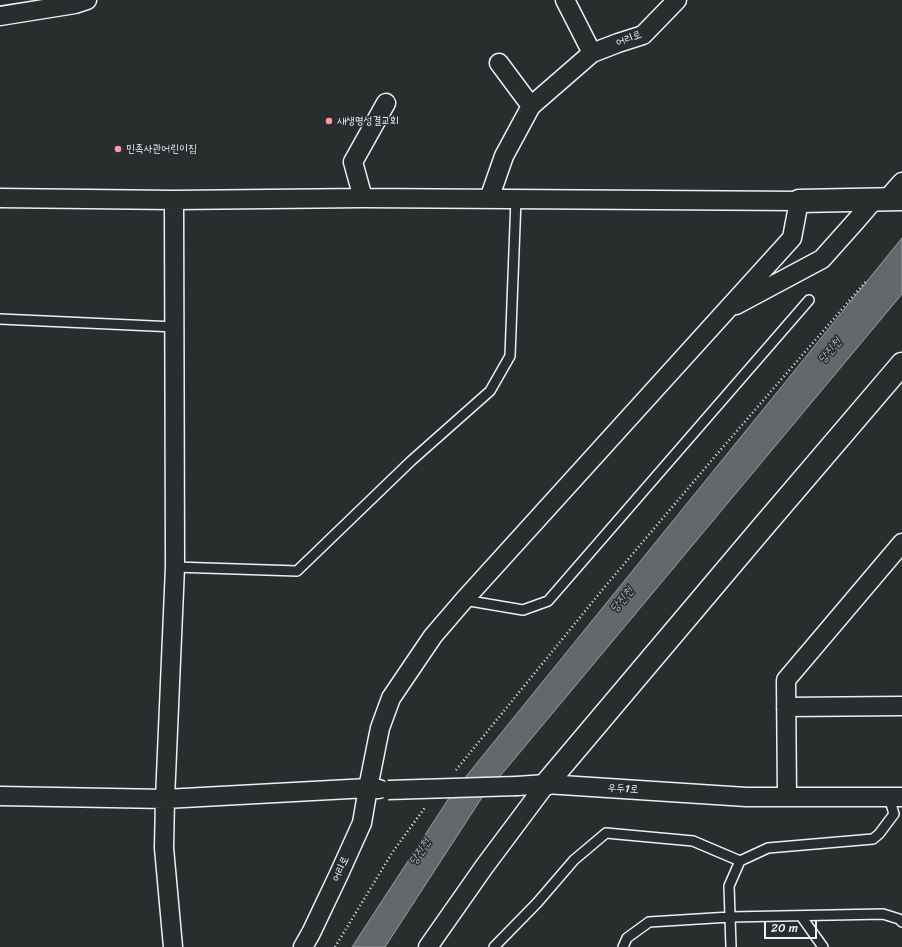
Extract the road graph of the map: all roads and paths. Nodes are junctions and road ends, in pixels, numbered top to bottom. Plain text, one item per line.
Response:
1 (86, 0) edge
2 (565, 0) edge
3 (677, 0) edge
4 (10, 10) edge
5 (592, 54) junction
6 (499, 63) dead end
7 (386, 103) dead end
8 (531, 106) junction
9 (902, 182) edge
10 (0, 198) edge
11 (363, 198) junction
12 (489, 199) junction
13 (516, 199) junction
14 (888, 199) edge
15 (174, 200) junction
16 (799, 202) junction
17 (867, 280) dead end
18 (809, 300) dead end
19 (725, 311) junction
20 (0, 320) edge
21 (175, 327) junction
22 (902, 364) edge
23 (901, 546) edge
24 (175, 567) junction
25 (464, 600) junction
26 (902, 706) edge
27 (786, 707) junction
28 (453, 773) dead end
29 (546, 784) junction
30 (368, 788) junction
31 (0, 796) edge
32 (787, 797) junction
33 (896, 797) edge
34 (165, 799) junction
35 (428, 804) dead end
36 (740, 861) junction
37 (801, 916) junction
38 (730, 917) junction
39 (902, 922) edge
40 (173, 947) edge
41 (303, 947) edge
42 (335, 947) edge
43 (428, 947) edge
44 (494, 947) edge
45 (623, 947) edge
46 (731, 947) edge
47 (823, 947) edge

1 - 4 street
2 - 5 street
3 - 5 street, 어리로
5 - 8 street, 어리로
6 - 8 street
7 - 11 street
8 - 12 street, 어리로
9 - 14 street
10 - 15 street
11 - 12 street
11 - 15 street
12 - 13 street
13 - 16 street
13 - 24 lane
14 - 16 street
14 - 19 street
15 - 21 street
16 - 19 street, 어리로
17 - 28 path
18 - 25 lane
19 - 25 street, 어리로
20 - 21 lane
21 - 24 street
22 - 29 street
23 - 27 street
24 - 34 street
25 - 30 street, 어리로
26 - 27 street
27 - 32 street
29 - 30 street, 우두1로, bridge
29 - 32 street, 우두1로
29 - 43 street
30 - 34 street, 우두1로
30 - 41 street, 어리로
31 - 34 street, 우두1로
32 - 33 street, 우두1로
33 - 36 lane
34 - 40 street
35 - 42 path
36 - 38 lane
36 - 44 lane
37 - 38 lane
37 - 39 lane
37 - 47 lane
38 - 45 lane
38 - 46 lane

